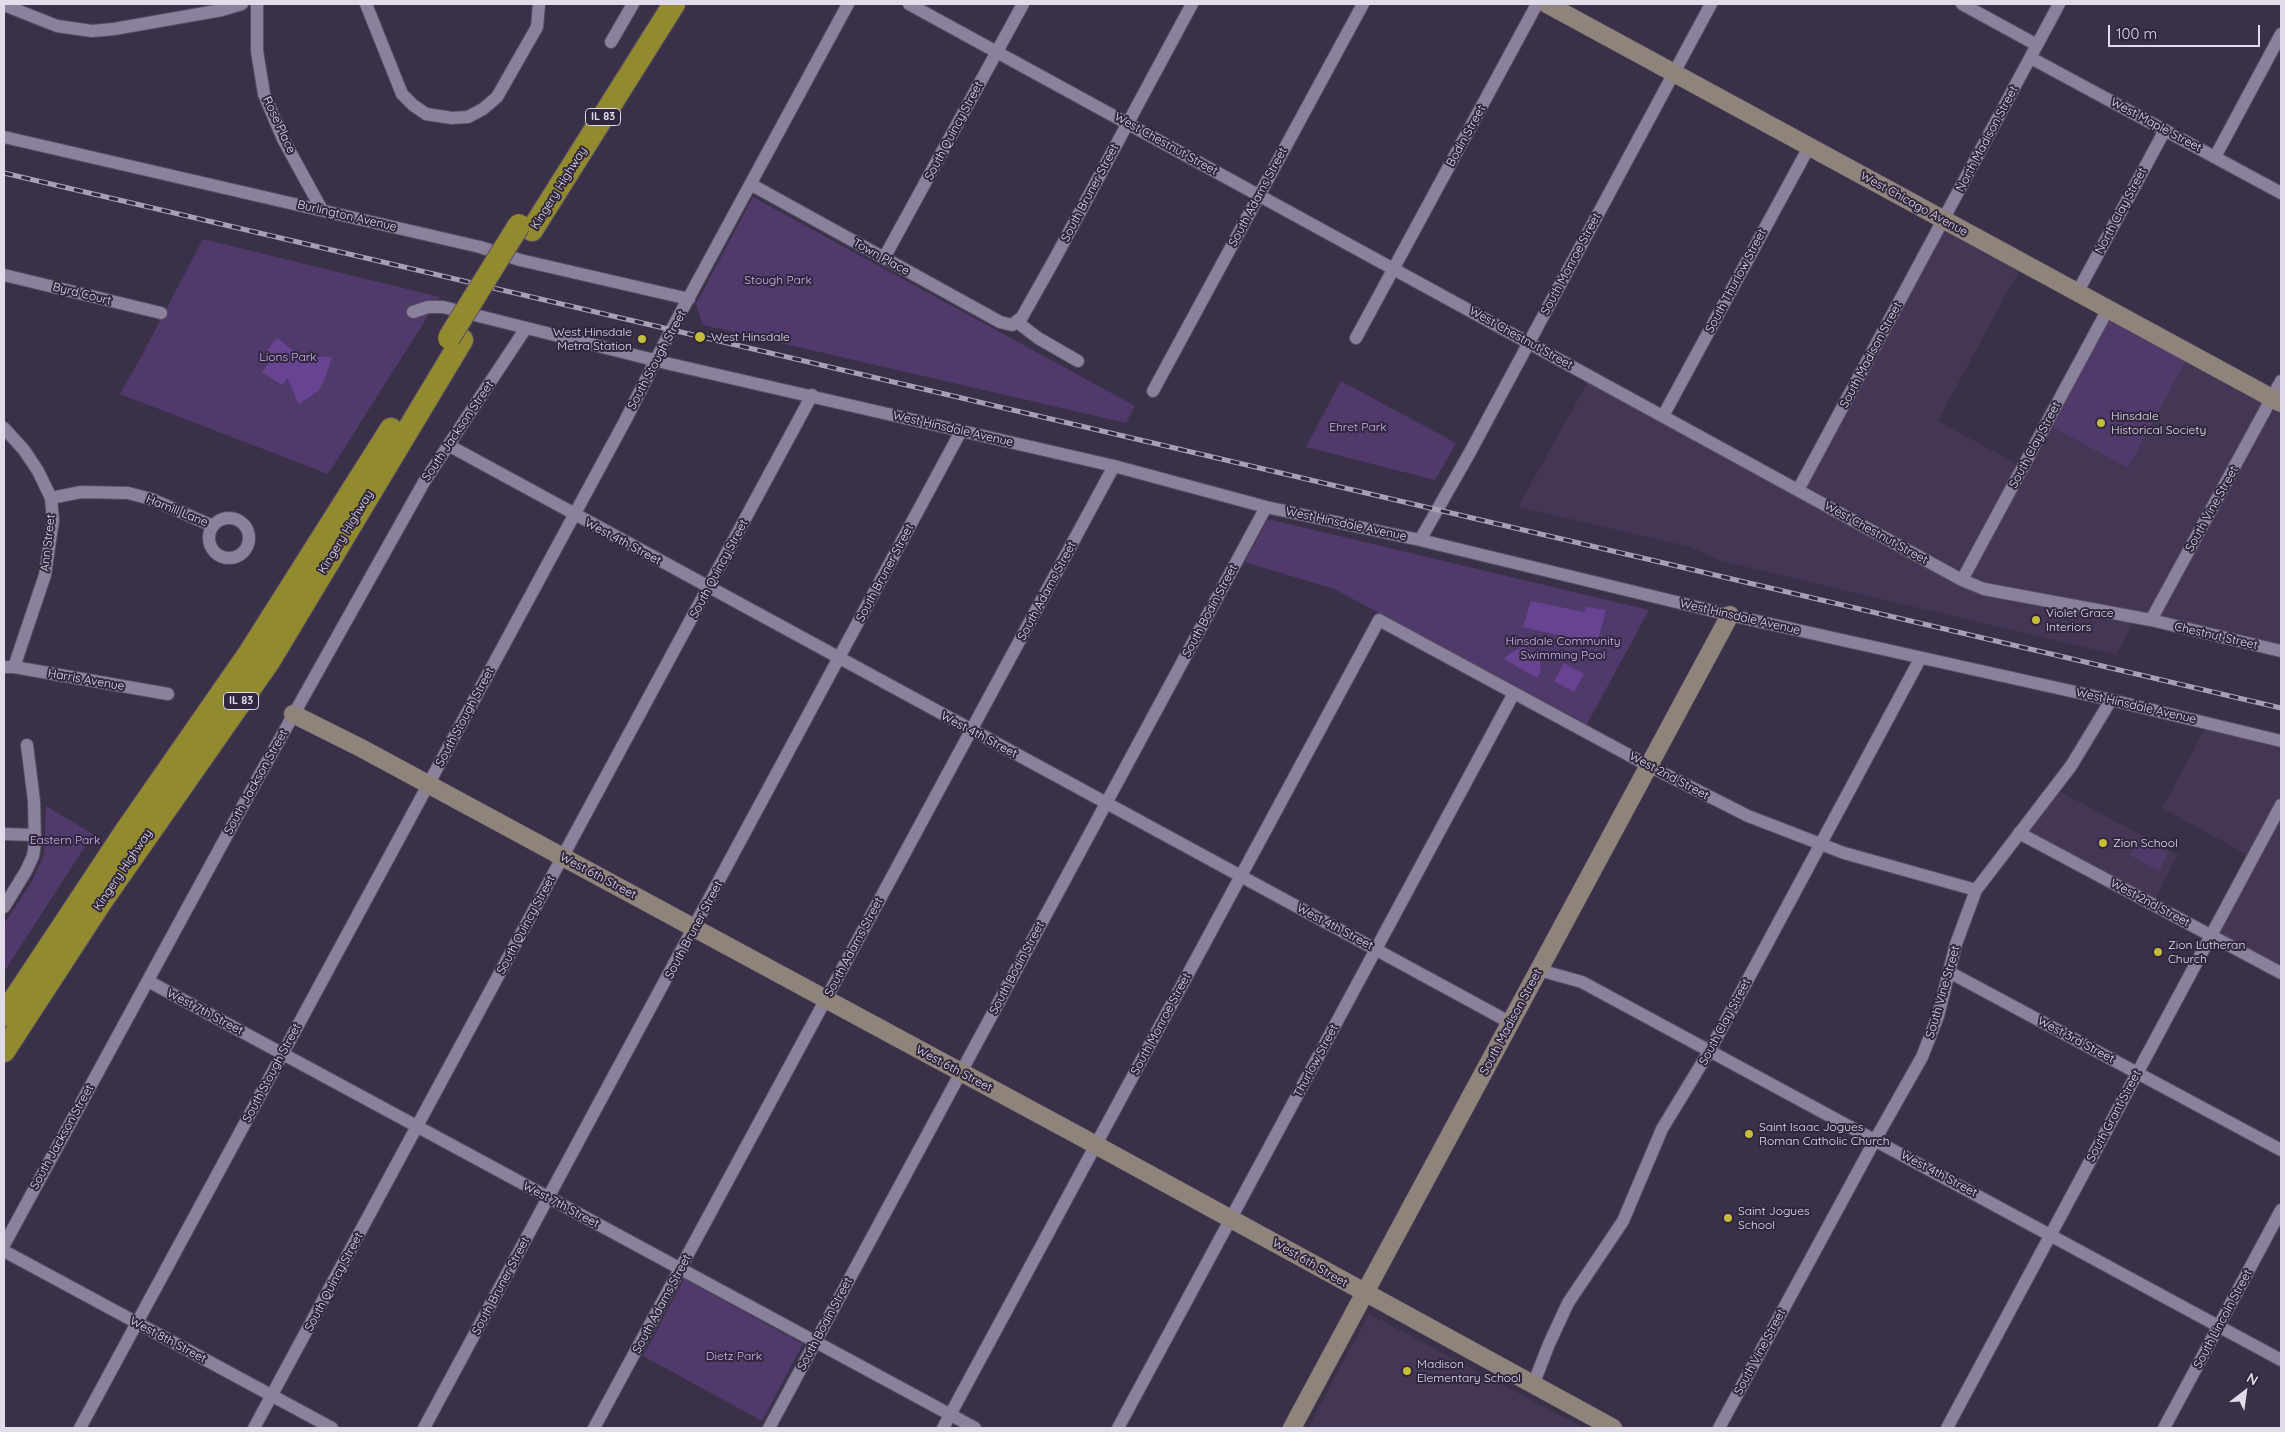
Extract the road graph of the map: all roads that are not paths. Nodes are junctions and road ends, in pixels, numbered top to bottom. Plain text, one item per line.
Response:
1 (4, 4) edge
2 (242, 4) edge
3 (257, 4) edge
4 (366, 4) edge
5 (539, 4) edge
6 (632, 4) edge
7 (657, 4) edge
8 (674, 4) edge
9 (848, 4) edge
10 (909, 4) edge
11 (1023, 4) edge
12 (1192, 4) edge
13 (1363, 4) edge
14 (1537, 4) edge
15 (1547, 4) edge
16 (1711, 4) edge
17 (1962, 4) edge
18 (2059, 4) edge
19 (2281, 34) edge
20 (611, 42) dead end
21 (2037, 45) junction
22 (997, 52) junction
23 (2031, 58) junction
24 (1674, 73) junction
25 (1127, 123) junction
26 (2165, 130) junction
27 (4, 137) edge
28 (1809, 147) junction
29 (2215, 157) junction
30 (752, 185) junction
31 (2281, 192) edge
32 (1260, 195) junction
33 (322, 210) junction
34 (1943, 220) junction
35 (526, 228) junction
36 (884, 258) junction
37 (1394, 268) junction
38 (4, 275) edge
39 (2078, 293) junction
40 (689, 299) junction
41 (2108, 309) junction
42 (413, 312) dead end
43 (161, 313) dead end
44 (1015, 324) junction
45 (526, 328) junction
46 (1356, 338) dead end
47 (456, 339) junction
48 (1528, 343) junction
49 (656, 360) junction
50 (1078, 362) dead end
51 (2281, 381) edge
52 (1154, 391) dead end
53 (812, 396) junction
54 (2277, 400) edge
55 (1664, 416) junction
56 (4, 428) edge
57 (961, 430) junction
58 (448, 445) junction
59 (1114, 466) junction
60 (1798, 490) junction
61 (51, 498) junction
62 (1266, 507) junction
63 (574, 515) junction
64 (213, 526) dead end
65 (1420, 540) junction
66 (1962, 580) junction
67 (709, 588) junction
68 (1730, 615) junction
69 (1379, 620) joint
70 (2152, 620) junction
71 (2281, 651) edge
72 (840, 659) junction
73 (1920, 659) junction
74 (9, 667) edge
75 (1514, 693) junction
76 (168, 694) dead end
77 (2111, 700) junction
78 (293, 714) junction
79 (971, 730) junction
80 (2281, 741) edge
81 (27, 745) dead end
82 (1649, 766) junction
83 (428, 784) junction
84 (1106, 803) junction
85 (2281, 805) edge
86 (2019, 833) junction
87 (4, 834) edge
88 (35, 834) junction
89 (1821, 845) junction
90 (563, 858) junction
91 (1241, 876) junction
92 (1976, 890) junction
93 (4, 907) edge
94 (694, 928) junction
95 (2210, 935) junction
96 (1376, 950) junction
97 (1540, 970) junction
98 (1949, 972) junction
99 (2281, 973) edge
100 (148, 981) junction
101 (826, 1000) junction
102 (4, 1015) edge
103 (1511, 1022) junction
104 (1710, 1050) junction
105 (4, 1051) edge
106 (282, 1054) junction
107 (961, 1072) junction
108 (2137, 1073) junction
109 (418, 1127) junction
110 (1875, 1140) junction
111 (1096, 1146) junction
112 (2281, 1150) edge
113 (549, 1198) junction
114 (2281, 1210) edge
115 (1231, 1219) junction
116 (2050, 1235) junction
117 (4, 1245) edge
118 (4, 1251) edge
119 (680, 1269) junction
120 (1364, 1294) junction
121 (137, 1323) junction
122 (2219, 1326) junction
123 (815, 1342) junction
124 (2281, 1360) edge
125 (1533, 1385) junction
126 (272, 1396) junction
127 (950, 1415) junction
128 (80, 1428) edge
129 (254, 1428) edge
130 (332, 1428) edge
131 (424, 1428) edge
132 (594, 1428) edge
133 (769, 1428) edge
134 (943, 1428) edge
135 (975, 1428) edge
136 (1118, 1428) edge
137 (1292, 1428) edge
138 (1613, 1428) edge
139 (1720, 1428) edge
140 (1947, 1428) edge
141 (2164, 1428) edge

1 - 2 street
3 - 33 street, Rose Place
4 - 5 street
6 - 20 street
7 - 35 highway, Kingery Highway / IL 83
8 - 35 highway, Kingery Highway / IL 83
9 - 30 street, South Stough Street
10 - 22 street, West Chestnut Street
11 - 22 street, South Quincy Street
12 - 25 street, South Bruner Street
13 - 32 street, South Adams Street
14 - 37 street, Bodin Street
15 - 24 street, West Chicago Avenue
16 - 24 street, South Monroe Street
17 - 21 street
18 - 21 street
19 - 29 street
21 - 23 street, North Madison Street
22 - 25 street, West Chestnut Street
22 - 36 street, South Quincy Street
23 - 26 street, West Maple Street
23 - 34 street, North Madison Street
24 - 28 street, West Chicago Avenue
24 - 48 street, South Monroe Street
25 - 32 street, West Chestnut Street
25 - 44 street, South Bruner Street
26 - 29 street, West Maple Street
26 - 39 street, North Clay Street
27 - 33 street, Burlington Avenue
28 - 34 street, West Chicago Avenue
28 - 55 street, South Thurlow Street
29 - 31 street, West Maple Street
30 - 36 street, Town Place
30 - 40 street, South Stough Street
32 - 37 street, West Chestnut Street
32 - 52 street, South Adams Street
33 - 40 street, Burlington Avenue
34 - 39 street, West Chicago Avenue
34 - 60 street, South Madison Street
35 - 47 highway, Kingery Highway / IL 83
36 - 44 street, Town Place
37 - 46 street, Bodin Street
37 - 48 street, West Chestnut Street
38 - 43 street, Byrd Court
39 - 41 street, West Chicago Avenue
40 - 49 street, South Stough Street
41 - 54 street, West Chicago Avenue
41 - 66 street, South Clay Street
42 - 45 street, West Hinsdale Avenue
44 - 50 street, Town Place
45 - 49 street, West Hinsdale Avenue
45 - 58 street, South Jackson Street
47 - 102 highway, Kingery Highway / IL 83
47 - 105 highway, Kingery Highway / IL 83
48 - 55 street, West Chestnut Street
48 - 65 street, South Monroe Street
49 - 53 street, West Hinsdale Avenue
49 - 63 street, South Stough Street
51 - 54 street, South Vine Street
53 - 57 street, West Hinsdale Avenue
53 - 67 street, South Quincy Street
54 - 70 street, South Vine Street
55 - 60 street, West Chestnut Street
56 - 61 street, Ann Street
57 - 59 street, West Hinsdale Avenue
57 - 72 street, South Bruner Street
58 - 63 street, West 4th Street
58 - 78 street, South Jackson Street
59 - 62 street, West Hinsdale Avenue
59 - 79 street, South Adams Street
60 - 66 street, West Chestnut Street
61 - 64 street, Hamill Lane
61 - 74 street, Ann Street
62 - 65 street, West Hinsdale Avenue
62 - 84 street, South Bodin Street
63 - 67 street, West 4th Street
63 - 83 street, South Stough Street
65 - 68 street, West Hinsdale Avenue
66 - 70 street, West Chestnut Street
67 - 72 street, West 4th Street
67 - 90 street, South Quincy Street
68 - 73 street, West Hinsdale Avenue
68 - 82 street, South Madison Street
69 - 75 street, West 2nd Street
69 - 91 street, South Monroe Street
70 - 71 street, Chestnut Street
72 - 79 street, West 4th Street
72 - 94 street, South Bruner Street
73 - 77 street, West Hinsdale Avenue
73 - 89 street, South Clay Street
74 - 76 street, Harris Avenue
75 - 82 street, West 2nd Street
75 - 96 street, Thurlow Street
77 - 80 street, West Hinsdale Avenue
77 - 86 street, South Vine Street
78 - 83 street, West 6th Street
78 - 100 street, South Jackson Street
79 - 84 street, West 4th Street
79 - 101 street, South Adams Street
81 - 88 street
82 - 89 street, West 2nd Street
82 - 97 street, South Madison Street
83 - 90 street, West 6th Street
83 - 106 street, South Stough Street
84 - 91 street, West 4th Street
84 - 107 street, South Bodin Street
85 - 95 street, South Grant Street
86 - 92 street, South Vine Street
86 - 95 street, West 2nd Street
87 - 88 street
88 - 93 street
89 - 92 street, West 2nd Street
89 - 104 street, South Clay Street
90 - 94 street, West 6th Street
90 - 109 street, South Quincy Street
91 - 96 street, West 4th Street
91 - 111 street, South Monroe Street
92 - 98 street, South Vine Street
94 - 101 street, West 6th Street
94 - 113 street, South Bruner Street
95 - 99 street, West 2nd Street
95 - 108 street, South Grant Street
96 - 103 street, West 4th Street
96 - 115 street, Thurlow Street
97 - 103 street, South Madison Street
97 - 104 street, West 4th Street
98 - 108 street, West 3rd Street
98 - 110 street, South Vine Street
100 - 106 street, West 7th Street
100 - 117 street, South Jackson Street
101 - 107 street, West 6th Street
101 - 119 street, South Adams Street
103 - 120 street, South Madison Street
104 - 110 street, West 4th Street
104 - 125 street, South Clay Street
106 - 109 street, West 7th Street
106 - 121 street, South Stough Street
107 - 111 street, West 6th Street
107 - 123 street, South Bodin Street
108 - 112 street, West 3rd Street
108 - 116 street, South Grant Street
109 - 113 street, West 7th Street
109 - 126 street, South Quincy Street
110 - 116 street, West 4th Street
110 - 139 street, South Vine Street
111 - 115 street, West 6th Street
111 - 127 street, South Monroe Street
113 - 119 street, West 7th Street
113 - 131 street, South Bruner Street
114 - 122 street, South Lincoln Street
115 - 120 street, West 6th Street
115 - 136 street, Thurlow Street
116 - 122 street, West 4th Street
116 - 140 street, South Grant Street
118 - 121 street, West 8th Street
119 - 123 street, West 7th Street
119 - 132 street, South Adams Street
120 - 125 street, West 6th Street
120 - 137 street, South Madison Street
121 - 126 street, West 8th Street
121 - 128 street, South Stough Street
122 - 124 street, West 4th Street
122 - 141 street, South Lincoln Street
123 - 127 street, West 7th Street
123 - 133 street, South Bodin Street
125 - 138 street, West 6th Street
126 - 129 street, South Quincy Street
126 - 130 street, West 8th Street
127 - 134 street, South Monroe Street
127 - 135 street, West 7th Street

